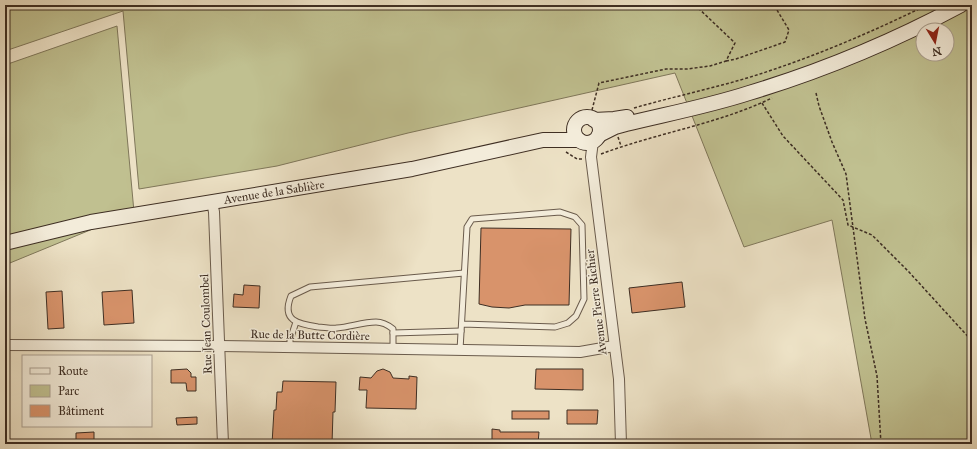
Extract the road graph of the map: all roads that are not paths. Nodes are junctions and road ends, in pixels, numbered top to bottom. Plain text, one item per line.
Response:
1 (943, 5) edge
2 (961, 5) edge
3 (593, 115) junction
4 (586, 137) junction
5 (212, 202) junction
6 (5, 243) edge
7 (464, 273) junction
8 (296, 322) junction
9 (462, 324) junction
10 (461, 331) junction
11 (393, 333) junction
12 (5, 346) edge
13 (220, 346) junction
14 (614, 346) junction
15 (290, 347) junction
16 (393, 349) junction
17 (460, 350) junction
18 (223, 444) edge
19 (621, 444) edge

1 - 3 main road
2 - 4 main road
3 - 4 main road
3 - 4 main road
4 - 5 main road, Avenue de la Sablière
4 - 14 street, Avenue Pierre Richier
5 - 6 main road, Avenue de la Sablière
5 - 13 street, Rue Jean Coulombel
7 - 8 lane
7 - 9 lane
7 - 9 lane
8 - 11 lane
8 - 15 lane
9 - 10 lane
10 - 11 lane
10 - 17 lane
11 - 16 lane
12 - 13 street, Rue de la Butte Cordière
13 - 15 street, Rue de la Butte Cordière
13 - 18 street, Rue Jean Coulombel
14 - 17 street, Rue de la Butte Cordière
14 - 19 street, Avenue Pierre Richier
15 - 16 street, Rue de la Butte Cordière
16 - 17 street, Rue de la Butte Cordière

